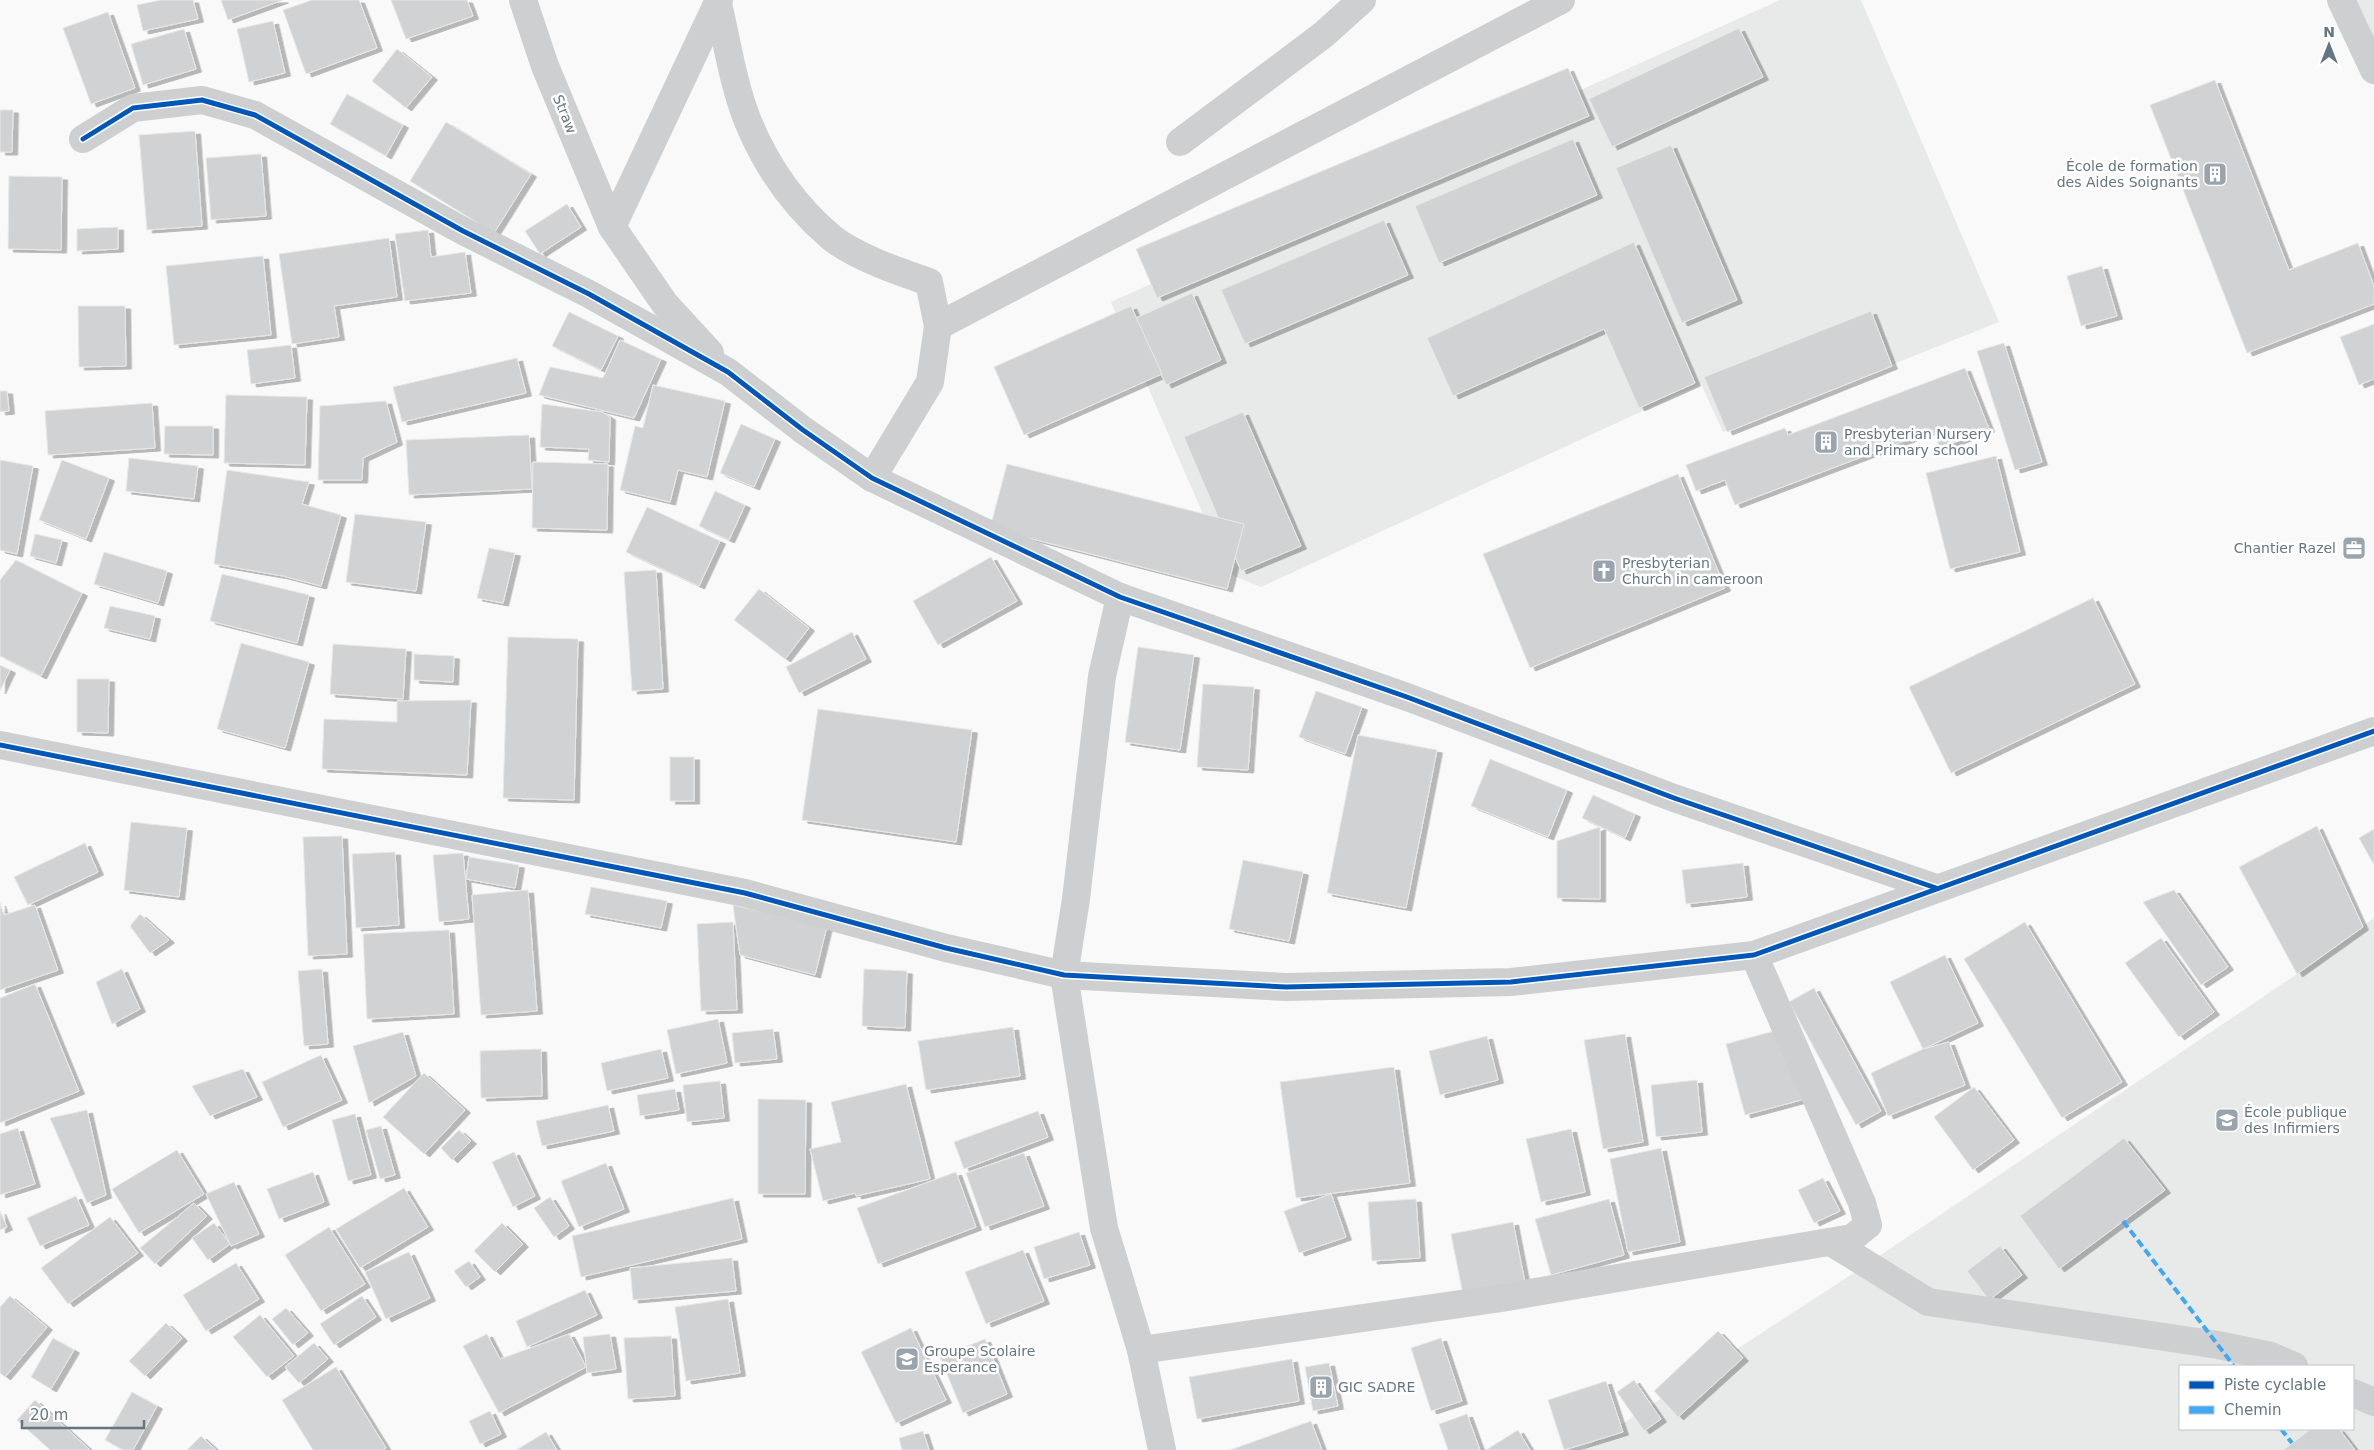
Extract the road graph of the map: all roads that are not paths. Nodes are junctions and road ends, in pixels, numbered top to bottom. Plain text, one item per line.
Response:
1 (523, 0) edge
2 (1362, 0) edge
3 (1561, 0) edge
4 (2340, 0) edge
5 (718, 2) edge
6 (2374, 70) edge
7 (84, 139) dead end
8 (1180, 142) dead end
9 (612, 227) junction
10 (938, 326) junction
11 (728, 372) junction
12 (872, 478) junction
13 (1120, 597) junction
14 (2374, 731) edge
15 (0, 745) edge
16 (1936, 888) junction
17 (1754, 955) junction
18 (1064, 975) junction
19 (1830, 1242) junction
20 (1141, 1350) junction
21 (2292, 1365) edge
22 (2354, 1393) edge
23 (2374, 1402) edge
24 (1162, 1450) edge

1 - 9 street, Straw
2 - 8 street
3 - 10 street
4 - 6 street
5 - 9 street
5 - 10 street
7 - 11 street
9 - 11 street, Straw
10 - 12 street
11 - 12 street
12 - 13 street
13 - 16 street
13 - 18 street
14 - 16 street
15 - 18 street
16 - 17 street
17 - 18 street
17 - 19 street
18 - 20 street
19 - 20 street
19 - 21 street
20 - 24 street
22 - 23 street

